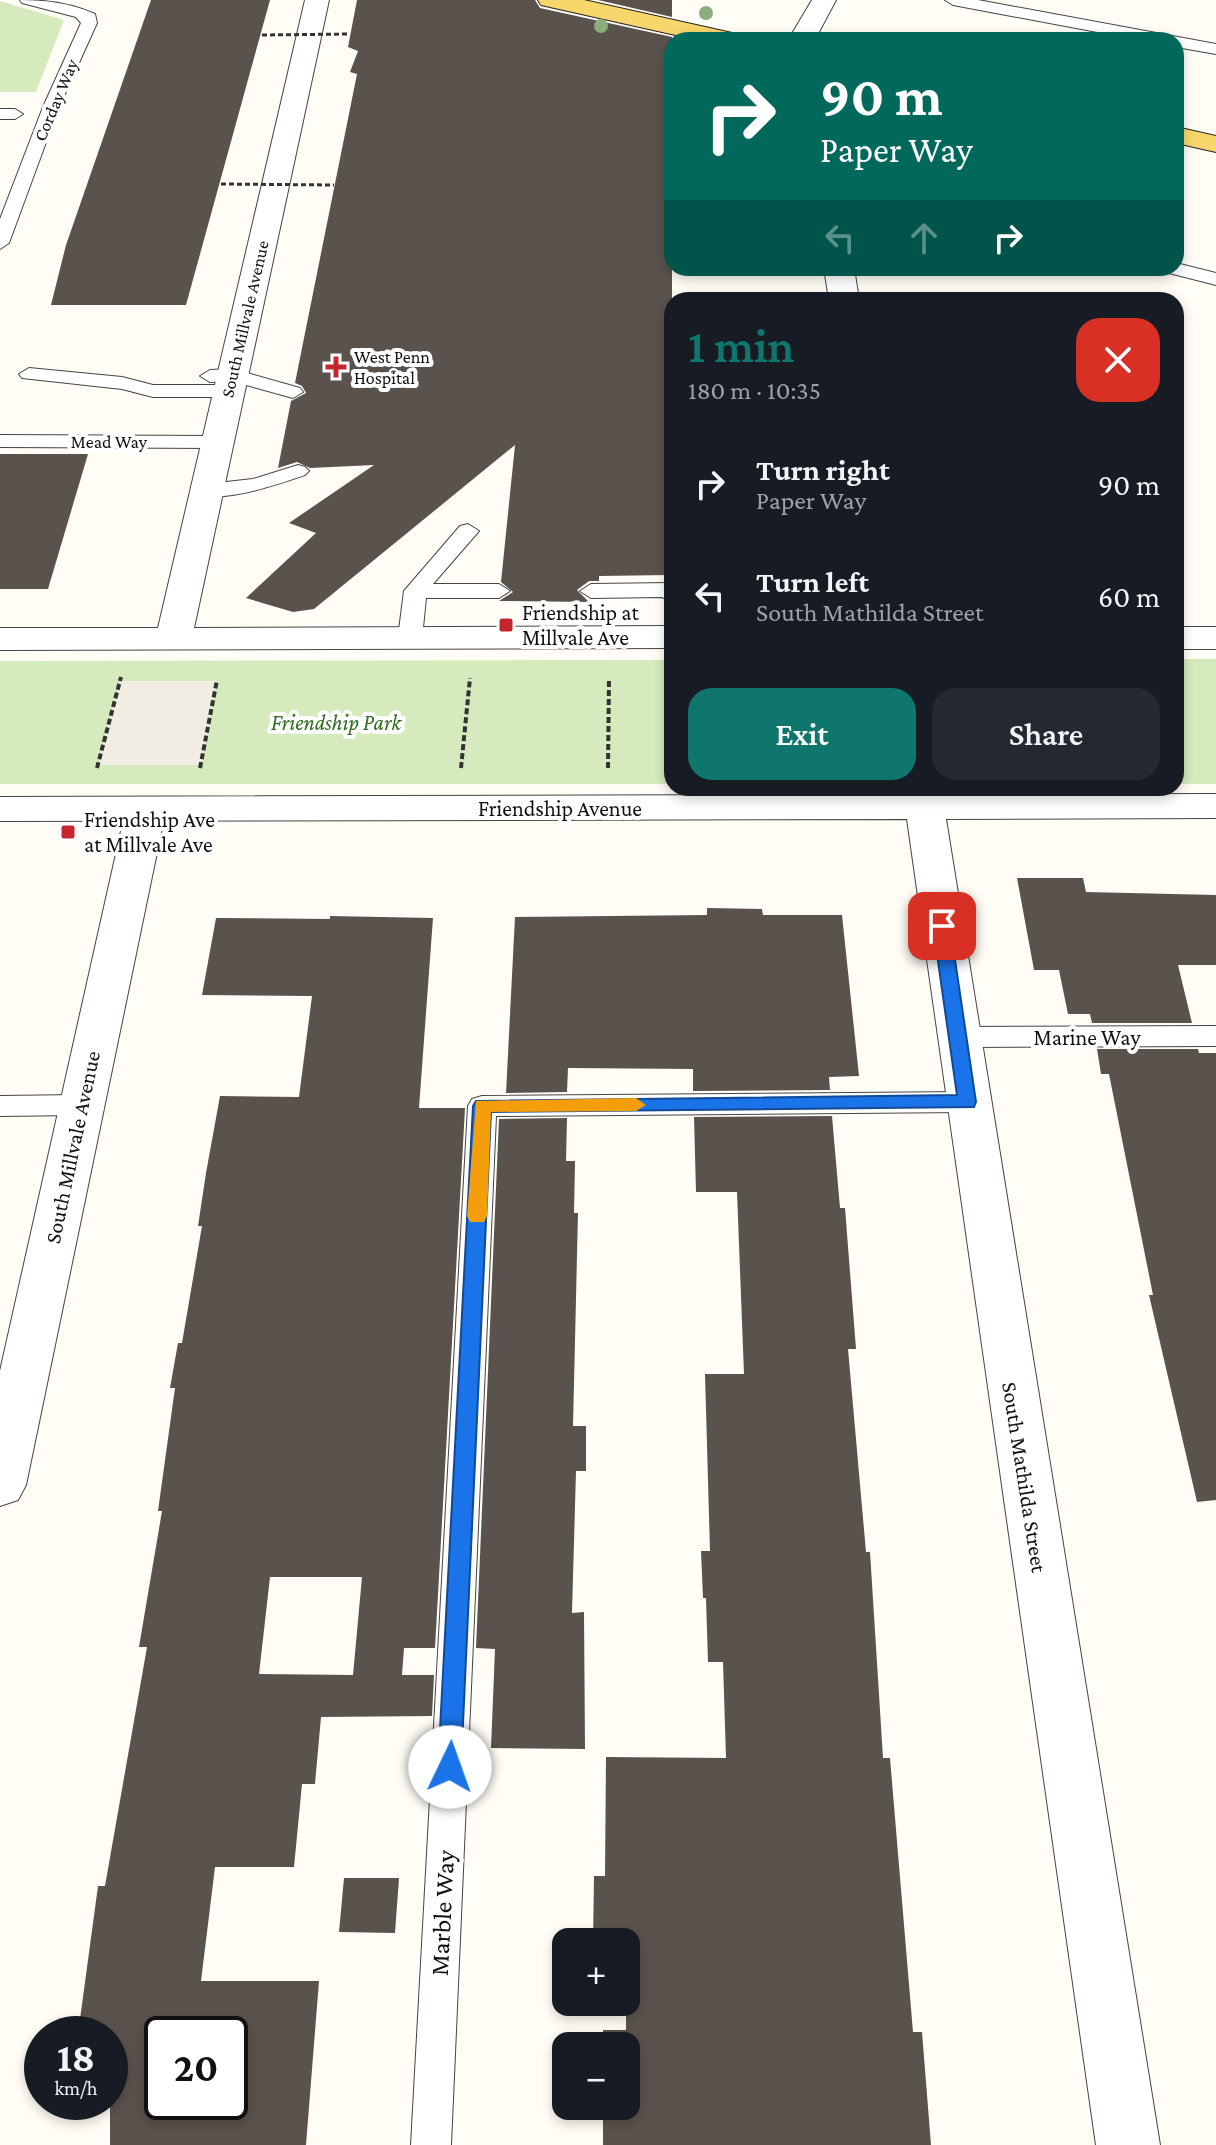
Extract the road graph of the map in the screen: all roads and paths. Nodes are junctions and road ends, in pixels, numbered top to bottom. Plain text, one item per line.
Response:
1 (28, 0) edge
2 (317, 0) edge
3 (550, 0) edge
4 (824, 0) edge
5 (953, 0) edge
6 (696, 32) edge
7 (806, 32) edge
8 (1123, 32) edge
9 (350, 34) dead end
10 (262, 35) dead end
11 (1184, 43) edge
12 (1216, 49) edge
13 (1184, 137) edge
14 (1216, 144) edge
15 (221, 184) dead end
16 (334, 185) dead end
17 (0, 243) edge
18 (1184, 271) edge
19 (1216, 279) edge
20 (29, 374) dead end
21 (231, 383) junction
22 (293, 392) dead end
23 (0, 441) edge
24 (217, 442) junction
25 (298, 471) dead end
26 (207, 490) junction
27 (468, 531) dead end
28 (664, 590) edge
29 (415, 591) junction
30 (499, 591) dead end
31 (591, 591) dead end
32 (664, 637) edge
33 (174, 638) junction
34 (410, 638) junction
35 (1184, 638) edge
36 (1216, 638) edge
37 (0, 639) edge
38 (123, 670) dead end
39 (219, 670) dead end
40 (471, 670) dead end
41 (609, 670) dead end
42 (95, 777) dead end
43 (198, 777) dead end
44 (460, 777) dead end
45 (608, 777) dead end
46 (1216, 806) edge
47 (925, 808) junction
48 (0, 809) edge
49 (146, 809) junction
50 (1216, 1036) edge
51 (958, 1037) junction
52 (967, 1102) junction
53 (80, 1105) junction
54 (0, 1106) edge
55 (0, 1485) edge
56 (431, 2145) edge
57 (1128, 2145) edge

1 - 17 lane, Corday Way
2 - 21 street, South Millvale Avenue
3 - 6 main road
4 - 7 street
5 - 8 lane
9 - 10 path, bridge
11 - 12 lane
13 - 14 main road
15 - 16 path, bridge
18 - 19 lane
20 - 21 lane
21 - 22 lane
21 - 24 street, South Millvale Avenue
23 - 24 lane, Mead Way
24 - 26 street, South Millvale Avenue
25 - 26 lane
26 - 33 street, South Millvale Avenue
27 - 29 lane
28 - 31 lane
29 - 30 lane
29 - 34 lane
32 - 34 street
33 - 34 street
33 - 37 street
35 - 36 street
38 - 42 path
39 - 43 path
40 - 44 path
41 - 45 path
46 - 47 street, Friendship Avenue
47 - 49 street, Friendship Avenue
47 - 51 street, South Mathilda Street
48 - 49 street, Friendship Avenue
49 - 53 street, South Millvale Avenue
50 - 51 lane, Marine Way
51 - 52 street, South Mathilda Street
52 - 56 lane, Marble Way
52 - 57 street, South Mathilda Street
53 - 54 lane
53 - 55 street, South Millvale Avenue

